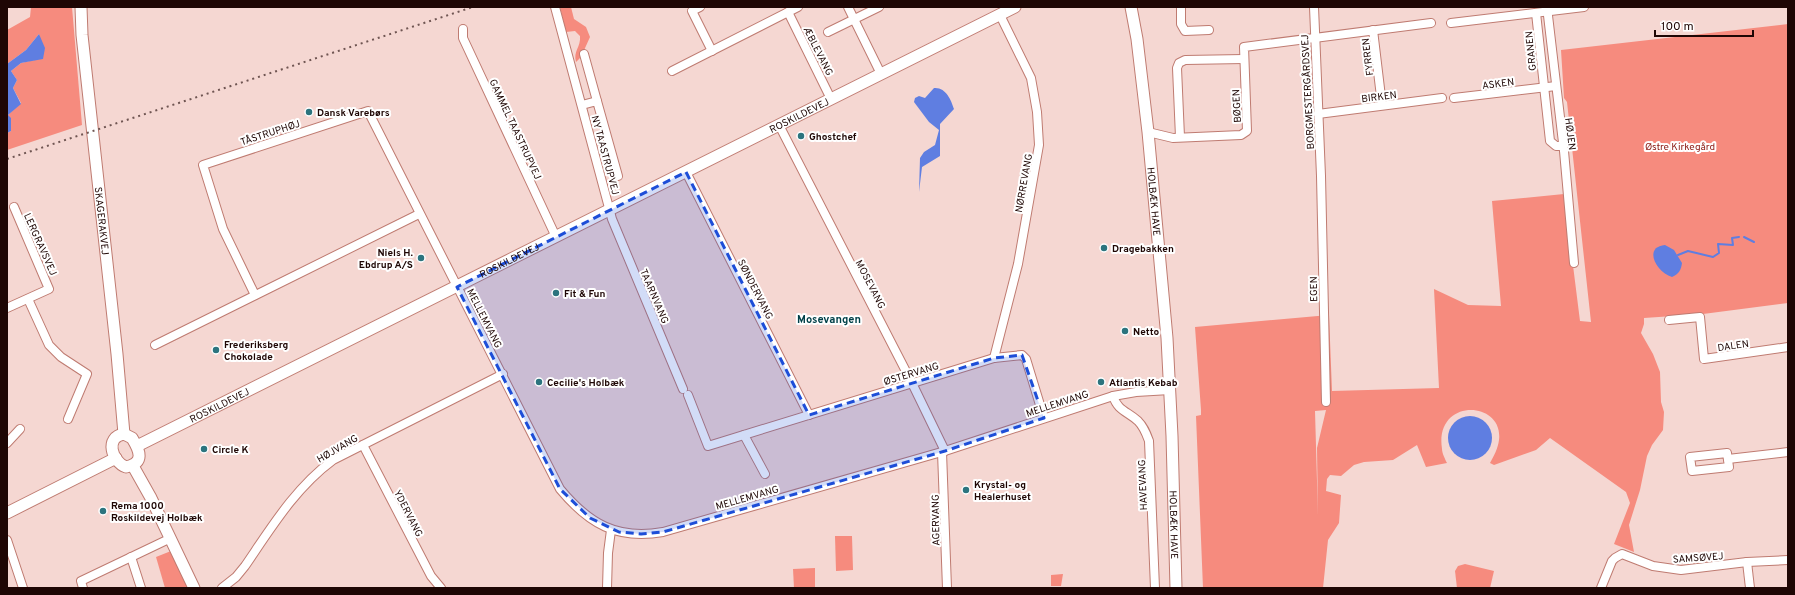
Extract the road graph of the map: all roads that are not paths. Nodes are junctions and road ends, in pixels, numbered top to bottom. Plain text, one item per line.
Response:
1 (81, 7) edge
2 (555, 7) edge
3 (700, 7) edge
4 (778, 7) edge
5 (798, 7) edge
6 (848, 7) edge
7 (879, 7) edge
8 (1015, 7) edge
9 (1131, 7) edge
10 (1181, 7) edge
11 (1314, 7) edge
12 (1584, 7) edge
13 (1547, 9) edge
14 (1536, 12) junction
15 (785, 14) junction
16 (1000, 15) junction
17 (854, 20) junction
18 (1431, 23) dead end
19 (1451, 23) dead end
20 (462, 29) dead end
21 (1209, 30) dead end
22 (1373, 30) junction
23 (828, 32) dead end
24 (1314, 38) junction
25 (712, 51) junction
26 (584, 54) dead end
27 (1244, 59) junction
28 (672, 71) dead end
29 (881, 74) junction
30 (1556, 86) junction
31 (1544, 87) junction
32 (1442, 98) dead end
33 (1454, 98) dead end
34 (831, 99) junction
35 (597, 101) junction
36 (582, 105) junction
37 (1382, 105) junction
38 (1318, 114) junction
39 (779, 125) junction
40 (1148, 132) junction
41 (1180, 137) junction
42 (1563, 146) junction
43 (686, 172) junction
44 (618, 176) dead end
45 (1321, 176) joint
46 (14, 207) dead end
47 (610, 210) junction
48 (420, 214) junction
49 (556, 237) junction
50 (1574, 263) dead end
51 (457, 287) junction
52 (255, 295) junction
53 (28, 299) junction
54 (7, 308) edge
55 (1669, 320) dead end
56 (155, 345) dead end
57 (1788, 347) edge
58 (994, 358) junction
59 (503, 374) junction
60 (912, 384) junction
61 (1170, 390) junction
62 (685, 392) joint
63 (1113, 396) junction
64 (1326, 402) dead end
65 (809, 415) junction
66 (1044, 418) junction
67 (68, 419) dead end
68 (20, 429) dead end
69 (124, 434) junction
70 (744, 435) junction
71 (7, 444) edge
72 (363, 445) junction
73 (137, 446) junction
74 (944, 451) junction
75 (1788, 452) edge
76 (116, 458) junction
77 (1728, 459) junction
78 (133, 466) junction
79 (765, 474) dead end
80 (7, 513) edge
81 (611, 530) junction
82 (171, 538) junction
83 (7, 540) edge
84 (131, 557) junction
85 (1788, 560) edge
86 (1747, 562) junction
87 (23, 588) edge
88 (83, 588) edge
89 (141, 588) edge
90 (194, 588) edge
91 (222, 588) edge
92 (441, 588) edge
93 (607, 588) edge
94 (947, 588) edge
95 (1155, 588) edge
96 (1176, 588) edge
97 (1600, 588) edge
98 (1750, 588) edge

1 - 69 street, SKAGERAKVEJ
2 - 36 street, NY TAASTRUPVEJ
3 - 25 street
4 - 15 street, ÆBLEVANG
5 - 15 street
6 - 17 street
7 - 17 street
8 - 16 street, ROSKILDEVEJ
9 - 40 street, HOLBÆK HAVE
10 - 21 street
11 - 24 street, BORGMESTERGÅRDSVEJ
12 - 13 street
13 - 14 street
13 - 30 street, HØJEN
14 - 19 street
14 - 31 street, GRANEN
15 - 25 street
15 - 34 street, ÆBLEVANG
16 - 29 street, ROSKILDEVEJ
16 - 58 street, NØRREVANG
17 - 23 street
17 - 29 street
18 - 22 street, FYRREN
20 - 49 street, GAMMEL TAASTRUPVEJ
22 - 24 street, FYRREN
22 - 37 street, FYRREN
24 - 27 street
24 - 38 street, BORGMESTERGÅRDSVEJ
25 - 28 street
26 - 35 street, NY TAASTRUPVEJ
27 - 41 street, BØGEN
27 - 41 street
29 - 34 street, ROSKILDEVEJ
30 - 31 street, ASKEN
30 - 42 street, HØJEN
31 - 33 street, ASKEN
31 - 42 street
32 - 37 street, BIRKEN
34 - 39 street, ROSKILDEVEJ
35 - 36 street, NY TAASTRUPVEJ
35 - 44 street, NY TAASTRUPVEJ
36 - 47 street, NY TAASTRUPVEJ
37 - 38 street, BIRKEN
38 - 45 street, BORGMESTERGÅRDSVEJ
39 - 43 street, ROSKILDEVEJ
39 - 60 street, MOSEVANG
40 - 41 street, BØGEN
40 - 61 street, HOLBÆK HAVE
42 - 50 street, HØJEN
43 - 47 street, ROSKILDEVEJ
43 - 65 street, SØNDERVANG
45 - 64 street, EGEN
46 - 53 street, LERGRAVSVEJ
47 - 49 street, ROSKILDEVEJ
47 - 62 street, TAARNVANG
48 - 51 street, TÅSTRUPHØJ
48 - 52 street
48 - 52 street, TÅSTRUPHØJ
49 - 51 street, ROSKILDEVEJ
51 - 59 street, MELLEMVANG
51 - 73 street, ROSKILDEVEJ
52 - 56 street
53 - 54 street, LERGRAVSVEJ
53 - 67 street
55 - 57 street, DALEN
58 - 60 street, ØSTERVANG
58 - 66 street, ØSTERVANG
59 - 72 street, HØJVANG
59 - 81 street, MELLEMVANG
60 - 65 street, ØSTERVANG
60 - 74 street, MOSEVANG
61 - 63 street, MELLEMVANG
61 - 96 street, HOLBÆK HAVE
62 - 70 street, ØSTERVANG
63 - 66 street, MELLEMVANG
63 - 95 street, HAVEVANG
65 - 70 street, ØSTERVANG
66 - 74 street, MELLEMVANG
68 - 71 street
69 - 73 street
69 - 76 street
70 - 79 street
72 - 91 street, HØJVANG
72 - 92 street, YDERVANG
73 - 78 street
74 - 81 street, MELLEMVANG
74 - 94 street, AGERVANG
75 - 77 street
76 - 78 street
76 - 80 street
77 - 77 street
78 - 82 street
81 - 93 street
82 - 84 street
82 - 90 street
83 - 87 street
84 - 88 street
84 - 89 street
85 - 86 street, SAMSØVEJ
86 - 97 street, SAMSØVEJ
86 - 98 street

